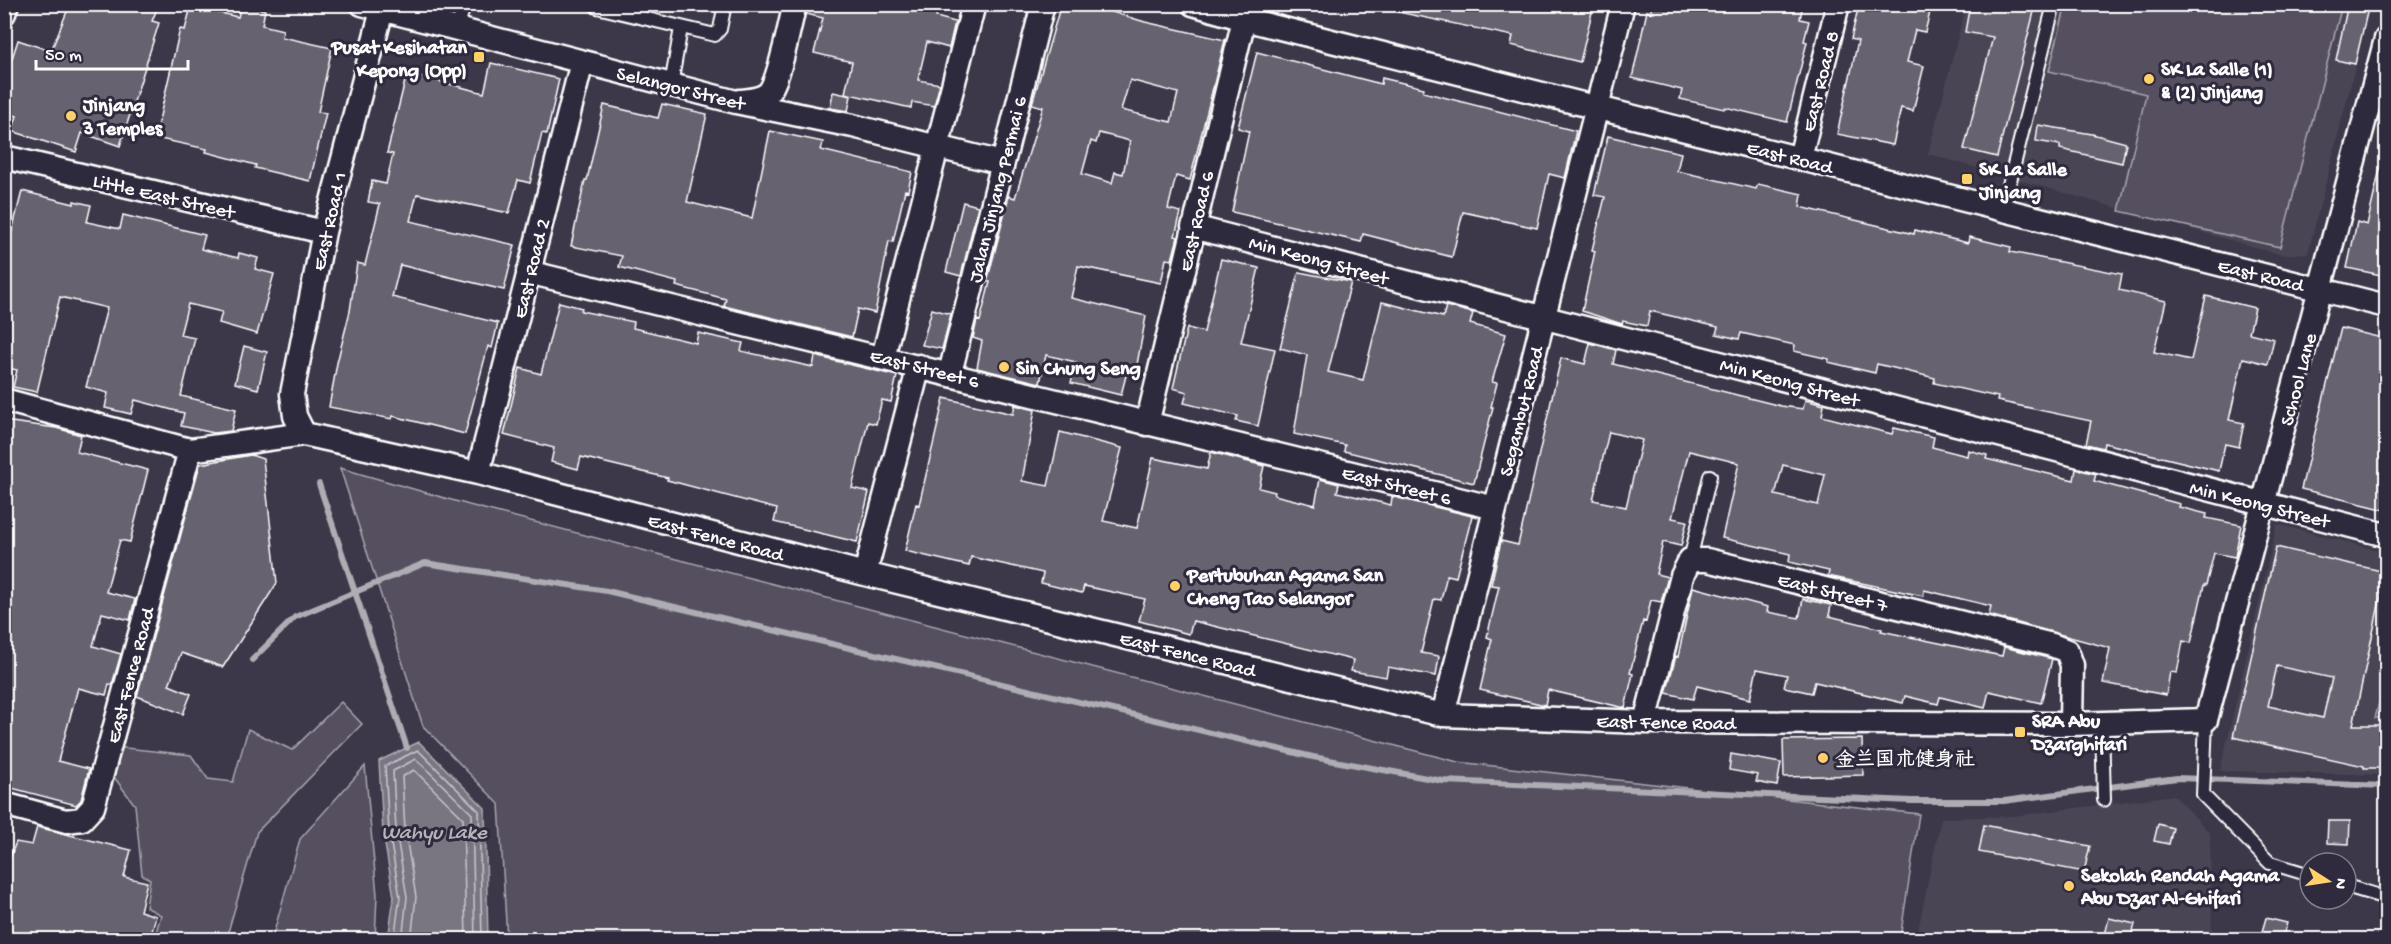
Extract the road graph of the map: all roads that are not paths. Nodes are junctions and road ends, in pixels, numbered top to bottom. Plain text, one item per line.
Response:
1 (6, 4) edge
2 (465, 4) edge
3 (595, 4) edge
4 (725, 4) edge
5 (795, 4) edge
6 (974, 4) edge
7 (1042, 4) edge
8 (1193, 4) edge
9 (1623, 4) edge
10 (1838, 4) edge
11 (2054, 4) edge
12 (376, 6) edge
13 (5, 11) edge
14 (1244, 19) junction
15 (681, 28) junction
16 (456, 30) junction
17 (2386, 39) edge
18 (582, 62) junction
19 (2381, 81) edge
20 (671, 85) junction
21 (736, 102) junction
22 (1596, 107) junction
23 (937, 148) junction
24 (4, 157) edge
25 (1800, 158) junction
26 (1002, 163) junction
27 (2003, 209) junction
28 (1193, 227) junction
29 (324, 232) junction
30 (528, 272) junction
31 (2320, 289) junction
32 (2386, 306) edge
33 (1543, 318) junction
34 (883, 357) junction
35 (919, 366) junction
36 (950, 373) junction
37 (4, 400) edge
38 (1148, 424) junction
39 (303, 434) junction
40 (190, 450) junction
41 (478, 474) junction
42 (1710, 476) dead end
43 (2264, 504) junction
44 (1495, 508) junction
45 (2386, 535) edge
46 (1690, 560) junction
47 (865, 574) junction
48 (1443, 715) junction
49 (2206, 720) junction
50 (1645, 722) junction
51 (2071, 724) junction
52 (2103, 733) junction
53 (2104, 798) dead end
54 (4, 804) edge
55 (2298, 871) edge
56 (2358, 890) edge
57 (2386, 898) edge
58 (2386, 934) edge
59 (2386, 939) edge

1 - 13 street
2 - 16 lane
3 - 15 lane
4 - 15 lane
5 - 21 street
6 - 23 street
7 - 26 street, Jalan Jinjang Permai 6
8 - 14 street, East Road
9 - 22 street, Segambut Road
10 - 25 street, East Road 8
11 - 27 lane
12 - 16 street, Selangor Street
12 - 29 street, East Road 1
14 - 22 street, East Road
14 - 28 street, East Road 6
15 - 20 lane
16 - 18 street, Selangor Street
17 - 19 street, School Lane
18 - 20 street, Selangor Street
18 - 30 street, East Road 2
19 - 31 street, School Lane
20 - 21 street, Selangor Street
21 - 23 street, Selangor Street
22 - 25 street, East Road
22 - 33 street, Segambut Road
23 - 26 street, Selangor Street
23 - 34 street
24 - 29 street, Little East Street
25 - 27 street, East Road
26 - 36 street, Jalan Jinjang Permai 6
27 - 31 street, East Road
28 - 33 street, Min Keong Street
28 - 38 street, East Road 6
29 - 39 street, East Road 1
30 - 34 street, East Street 6
30 - 41 street, East Road 2
31 - 32 street, East Road
31 - 43 street, School Lane
33 - 43 street, Min Keong Street
33 - 44 street, Segambut Road
34 - 35 street, East Street 6
35 - 36 street, East Street 6
35 - 47 street
36 - 38 street, East Street 6
37 - 40 street, East Fence Road
38 - 44 street, East Street 6
39 - 40 street, East Fence Road
39 - 41 street, East Fence Road
40 - 54 street, East Fence Road
41 - 47 street, East Fence Road
42 - 46 lane
43 - 45 street, Min Keong Street
43 - 49 street, School Lane
44 - 48 street, Segambut Road
46 - 50 street
46 - 51 street, East Street 7
47 - 48 street, East Fence Road
48 - 50 street, East Fence Road
49 - 52 street, East Fence Road
49 - 55 lane
50 - 51 street, East Fence Road
51 - 52 street, East Fence Road
52 - 53 lane
56 - 57 lane
58 - 59 lane

